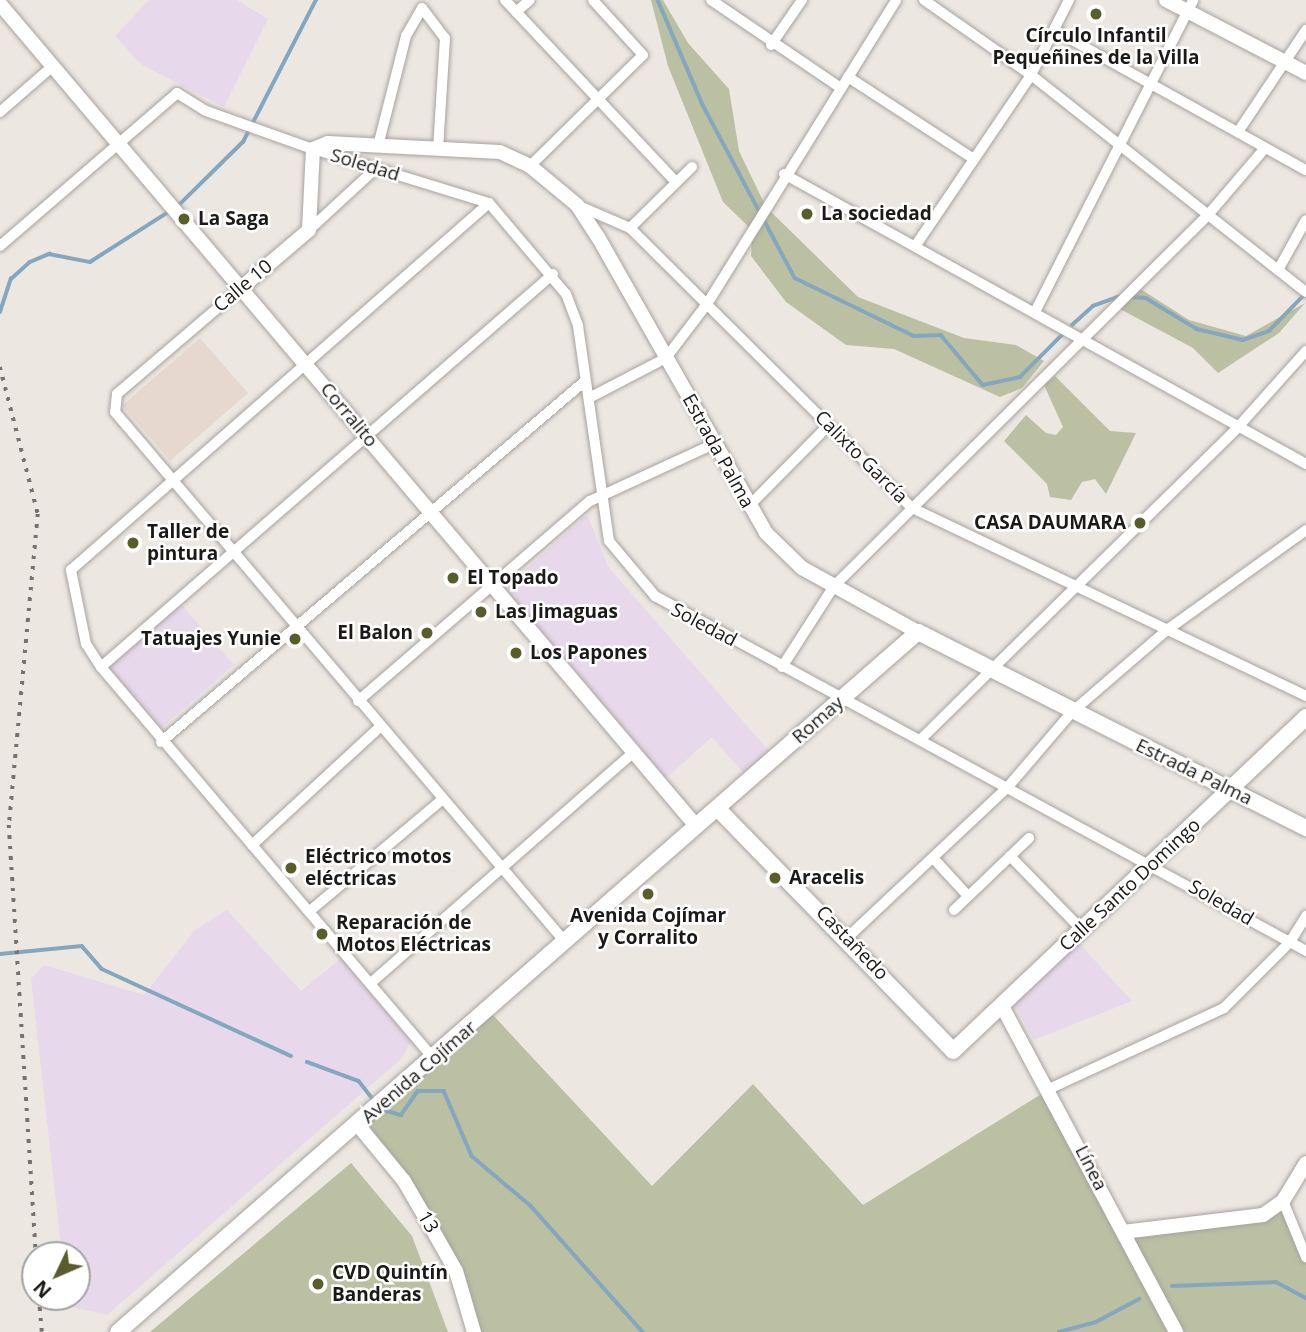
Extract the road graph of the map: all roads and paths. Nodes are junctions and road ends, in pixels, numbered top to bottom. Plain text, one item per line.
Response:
1 (505, 0) edge
2 (530, 0) edge
3 (593, 0) edge
4 (711, 0) edge
5 (802, 0) edge
6 (896, 0) edge
7 (925, 0) edge
8 (1069, 0) edge
9 (1166, 0) edge
10 (0, 4) edge
11 (1190, 5) edge
12 (516, 12) junction
13 (1054, 30) junction
14 (1306, 30) edge
15 (771, 45) junction
16 (1286, 61) junction
17 (53, 66) junction
18 (1306, 73) edge
19 (1031, 75) junction
20 (848, 77) junction
21 (1151, 84) junction
22 (841, 89) junction
23 (598, 102) junction
24 (0, 112) edge
25 (1238, 132) junction
26 (117, 142) junction
27 (378, 146) junction
28 (1120, 146) junction
29 (438, 148) junction
30 (1265, 148) junction
31 (313, 149) junction
32 (974, 159) junction
33 (530, 166) junction
34 (692, 167) dead end
35 (375, 169) junction
36 (1306, 170) edge
37 (784, 174) junction
38 (676, 182) junction
39 (489, 203) junction
40 (577, 205) junction
41 (1208, 215) junction
42 (1306, 220) edge
43 (630, 228) junction
44 (309, 230) junction
45 (916, 245) junction
46 (0, 246) edge
47 (1278, 270) junction
48 (553, 274) junction
49 (241, 288) junction
50 (1304, 291) edge
51 (706, 304) junction
52 (1035, 312) junction
53 (1080, 338) junction
54 (1306, 351) edge
55 (666, 358) junction
56 (304, 362) junction
57 (584, 381) junction
58 (589, 398) junction
59 (830, 425) junction
60 (1238, 427) junction
61 (367, 437) junction
62 (714, 444) junction
63 (1306, 464) edge
64 (170, 478) junction
65 (600, 494) junction
66 (748, 507) junction
67 (912, 508) junction
68 (430, 511) junction
69 (1306, 530) edge
70 (231, 554) junction
71 (492, 584) junction
72 (834, 586) junction
73 (1073, 587) junction
74 (292, 626) junction
75 (1167, 630) junction
76 (918, 632) junction
77 (101, 667) junction
78 (782, 667) junction
79 (991, 672) junction
80 (1306, 696) edge
81 (844, 698) junction
82 (358, 701) junction
83 (1072, 712) junction
84 (1306, 717) edge
85 (380, 727) junction
86 (920, 740) junction
87 (161, 742) junction
88 (634, 752) junction
89 (1007, 788) junction
90 (1230, 790) junction
91 (443, 799) junction
92 (718, 808) junction
93 (698, 827) junction
94 (1306, 828) edge
95 (1029, 838) dead end
96 (252, 845) junction
97 (1010, 856) junction
98 (934, 859) junction
99 (1153, 865) junction
100 (501, 867) junction
101 (968, 896) junction
102 (311, 910) junction
103 (954, 910) dead end
104 (1306, 916) edge
105 (1083, 931) junction
106 (848, 938) junction
107 (1290, 942) junction
108 (566, 943) junction
109 (1306, 951) edge
110 (372, 982) junction
111 (1002, 1006) junction
112 (953, 1051) joint
113 (434, 1059) junction
114 (1051, 1088) junction
115 (358, 1125) junction
116 (1306, 1163) edge
117 (1283, 1201) junction
118 (1123, 1232) junction
119 (1306, 1256) edge
120 (118, 1332) edge
121 (474, 1332) edge
122 (1176, 1332) edge

1 - 12 street
2 - 12 street
3 - 23 street
4 - 15 street
5 - 15 street
6 - 20 street
7 - 19 street
8 - 13 street
9 - 11 street
10 - 17 street, Corralito
11 - 16 street
11 - 21 street
12 - 23 street
13 - 19 street
13 - 21 street
14 - 16 street
15 - 22 street
16 - 18 street
16 - 25 street
17 - 24 street
17 - 26 street, Corralito
19 - 28 street
19 - 32 street
20 - 22 street
20 - 32 street
21 - 25 street
21 - 28 street
22 - 37 street
23 - 33 street
23 - 38 street
25 - 30 street
26 - 31 street, Estrada Palma
26 - 46 street
26 - 49 street, Corralito
27 - 29 street, Estrada Palma
27 - 29 street
27 - 31 street, Estrada Palma
28 - 41 street
28 - 52 street
29 - 33 street, Estrada Palma
30 - 36 street
30 - 41 street
31 - 35 street, Soledad
31 - 44 street
32 - 45 street
33 - 40 street, Estrada Palma
34 - 38 street
35 - 39 street, Soledad
35 - 44 street, Calle 10
37 - 45 street
37 - 51 street
38 - 43 street
39 - 48 street, Soledad
39 - 56 street
40 - 43 street, Calixto García
40 - 55 street, Estrada Palma
41 - 47 street
41 - 53 street
42 - 47 street
43 - 51 street, Calixto García
44 - 49 street, Calle 10
45 - 52 street
47 - 50 street
48 - 57 street, Soledad
48 - 61 street
49 - 56 street, Corralito
49 - 64 street, Calle 10
51 - 55 street
51 - 59 street, Calixto García
52 - 53 street
53 - 60 street
53 - 67 street
54 - 60 street
55 - 58 street
55 - 62 street, Estrada Palma
56 - 61 street, Corralito
56 - 64 street
57 - 58 street, Soledad
57 - 68 street
58 - 65 street, Soledad
59 - 66 street
59 - 67 street, Calixto García
60 - 63 street
60 - 73 street
61 - 68 street, Corralito
61 - 70 street
62 - 65 street
62 - 66 street, Estrada Palma
64 - 70 street
64 - 77 street
65 - 71 street
65 - 78 street, Soledad
66 - 72 street, Estrada Palma
67 - 72 street
67 - 73 street, Calixto García
68 - 71 street, Corralito
68 - 74 street
69 - 75 street
70 - 74 street
70 - 77 street
71 - 82 street
71 - 88 street, Corralito
72 - 76 street, Estrada Palma
72 - 78 street
73 - 75 street, Calixto García
73 - 79 street
74 - 82 street
74 - 87 street
75 - 80 street, Calixto García
75 - 83 street
76 - 79 main road, Estrada Palma
76 - 81 main road, Romay
77 - 87 street
78 - 81 street, Soledad
79 - 83 main road, Estrada Palma
79 - 86 street
81 - 86 street, Soledad
81 - 92 main road, Romay
82 - 85 street
83 - 89 street
83 - 90 main road, Estrada Palma
84 - 90 main road, Calle Santo Domingo
85 - 91 street
85 - 96 street
86 - 89 street, Soledad
87 - 96 street
88 - 93 street, Corralito
88 - 100 street
89 - 98 street
89 - 99 street, Soledad
90 - 94 main road, Estrada Palma
90 - 99 main road, Calle Santo Domingo
91 - 100 street
91 - 102 street
92 - 93 main road, Avenida Cojímar
92 - 106 main road, Castañedo
93 - 108 main road, Avenida Cojímar
95 - 97 street
96 - 102 street
97 - 101 street
97 - 105 street
98 - 101 street
98 - 106 street
99 - 105 main road, Calle Santo Domingo
99 - 107 street, Soledad
100 - 108 street
100 - 110 street
101 - 103 street
102 - 110 street
104 - 107 street
105 - 111 main road, Calle Santo Domingo
106 - 112 main road, Castañedo
107 - 109 street, Soledad
107 - 114 street
108 - 113 main road, Avenida Cojímar
110 - 113 street
111 - 112 main road, Calle Santo Domingo
111 - 114 street, Línea
113 - 115 main road, Avenida Cojímar
114 - 118 street, Línea
115 - 120 main road, Avenida Cojímar
115 - 121 street, 13
116 - 117 street
117 - 118 street
117 - 119 street
118 - 122 street, Línea

